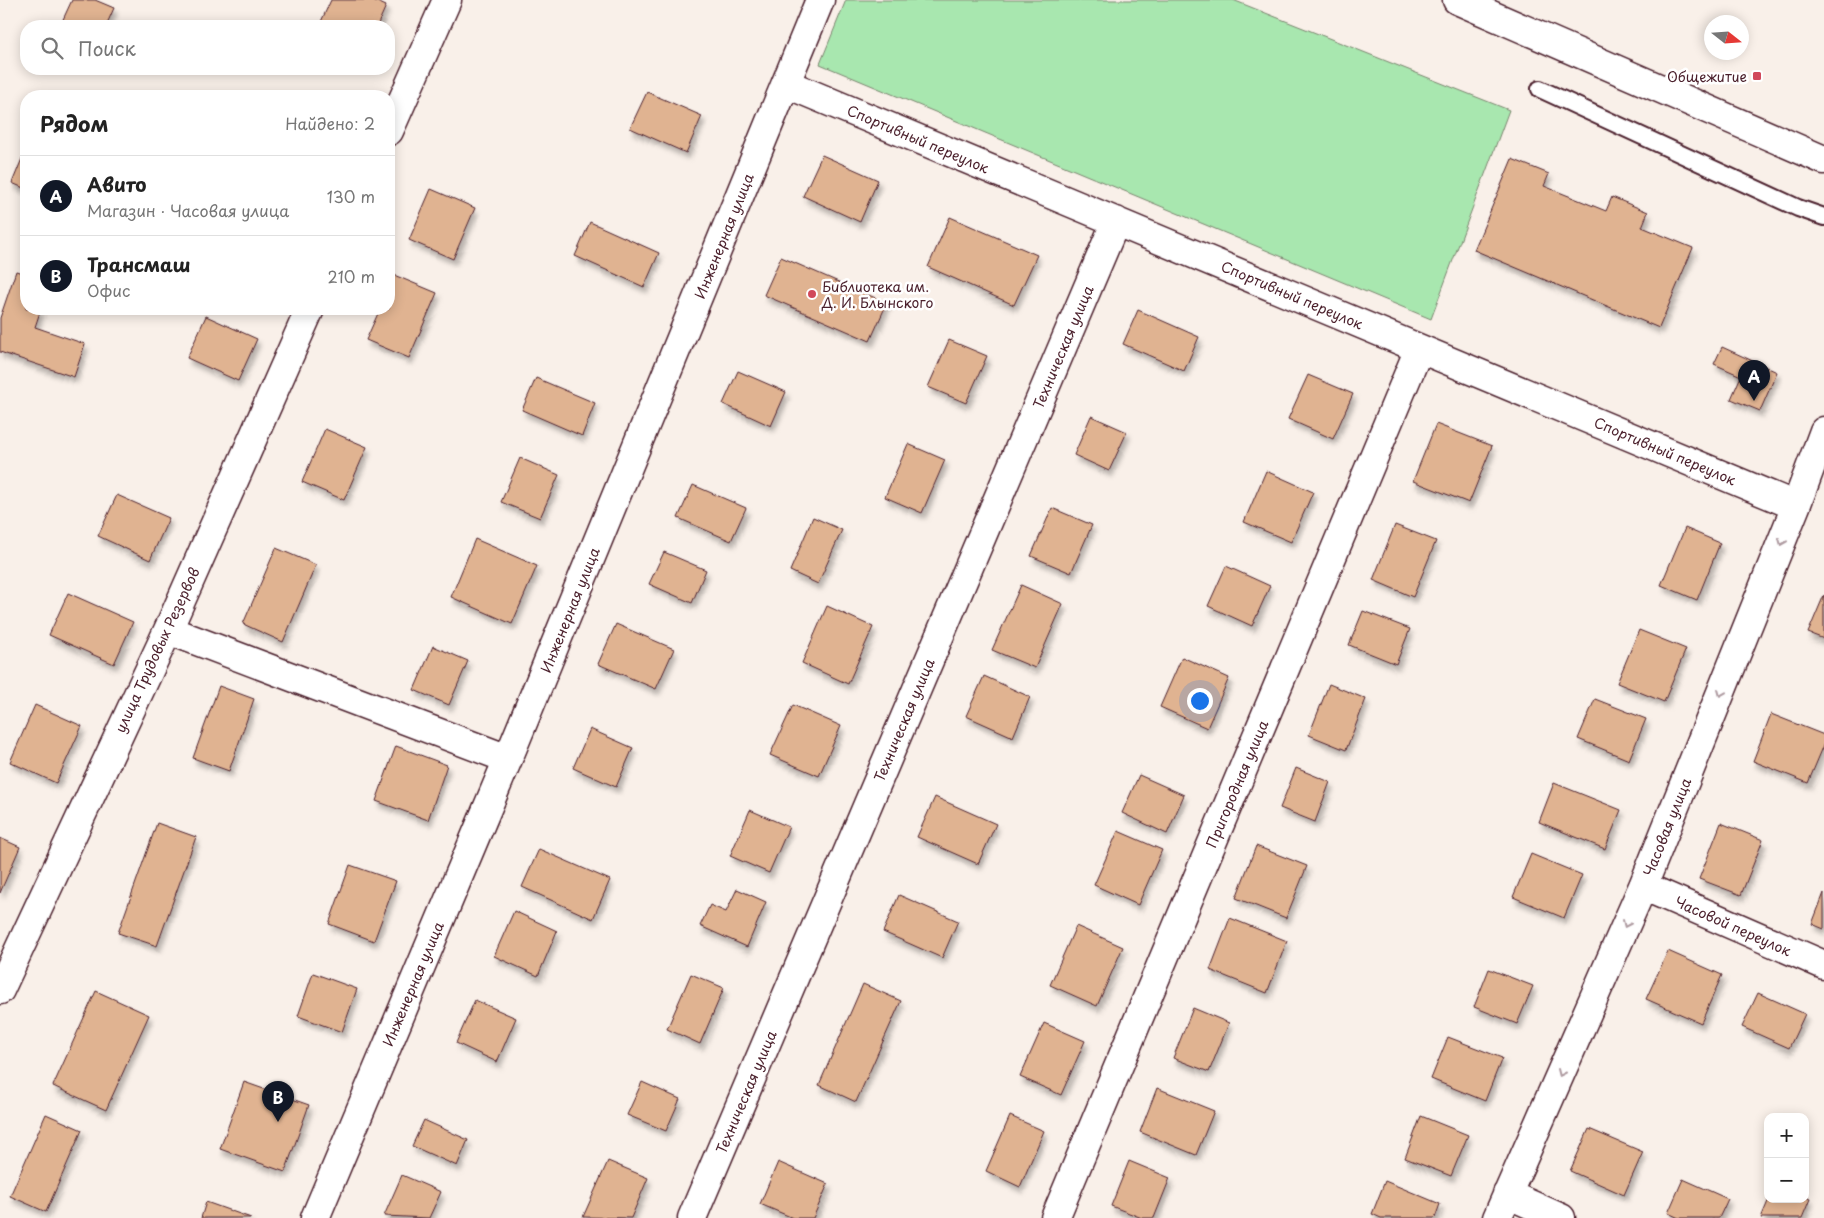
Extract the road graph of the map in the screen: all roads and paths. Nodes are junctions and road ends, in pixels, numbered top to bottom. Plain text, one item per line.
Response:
1 (447, 0) edge
2 (820, 0) edge
3 (1457, 0) edge
4 (787, 84) junction
5 (1540, 88) dead end
6 (395, 117) edge
7 (1824, 160) edge
8 (1824, 218) edge
9 (1116, 221) junction
10 (307, 315) edge
11 (1419, 349) junction
12 (1824, 431) edge
13 (1796, 506) junction
14 (168, 630) junction
15 (508, 758) junction
16 (1643, 886) junction
17 (1824, 965) edge
18 (0, 990) edge
19 (1502, 1206) edge
20 (315, 1218) edge
21 (692, 1218) edge
22 (1055, 1218) edge
23 (1561, 1218) edge

1 - 6 street
2 - 4 street, Инженерная улица
3 - 7 street
4 - 9 street, Спортивный переулок
4 - 15 street, Инженерная улица
5 - 8 lane
9 - 11 street, Спортивный переулок
9 - 21 street, Техническая улица
10 - 14 street, улица Трудовых Резервов
11 - 13 street, Спортивный переулок
11 - 22 street, Пригородная улица
12 - 13 street, Часовая улица
13 -> 16 street, Часовая улица
14 - 15 street
14 - 18 street, улица Трудовых Резервов
15 - 20 street, Инженерная улица
16 - 17 street, Часовой переулок
16 -> 19 street, Часовая улица
19 - 23 street

